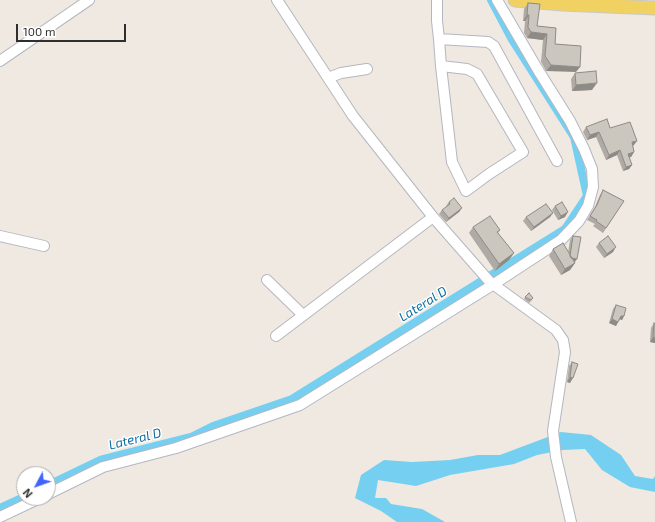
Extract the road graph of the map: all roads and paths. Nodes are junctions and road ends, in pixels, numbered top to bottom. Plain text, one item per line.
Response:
1 (89, 0) edge
2 (277, 0) edge
3 (437, 0) edge
4 (497, 0) edge
5 (515, 0) edge
6 (533, 1) edge
7 (562, 2) edge
8 (655, 8) edge
9 (439, 39) junction
10 (0, 61) edge
11 (441, 66) junction
12 (367, 69) dead end
13 (328, 78) junction
14 (557, 161) dead end
15 (433, 217) junction
16 (0, 236) edge
17 (44, 246) dead end
18 (267, 280) dead end
19 (490, 281) junction
20 (303, 316) junction
21 (276, 336) dead end
22 (56, 490) edge
23 (23, 506) edge
24 (0, 517) edge
25 (571, 522) edge

1 - 10 street
2 - 13 street
3 - 9 street
4 - 19 street
5 - 6 main road
6 - 7 main road
7 - 8 main road
9 - 11 street
9 - 14 street
11 - 11 street
12 - 13 street
13 - 15 street
15 - 19 street
15 - 20 street
16 - 17 street
18 - 20 street
19 - 22 street
19 - 25 street
20 - 21 street
23 - 24 street

